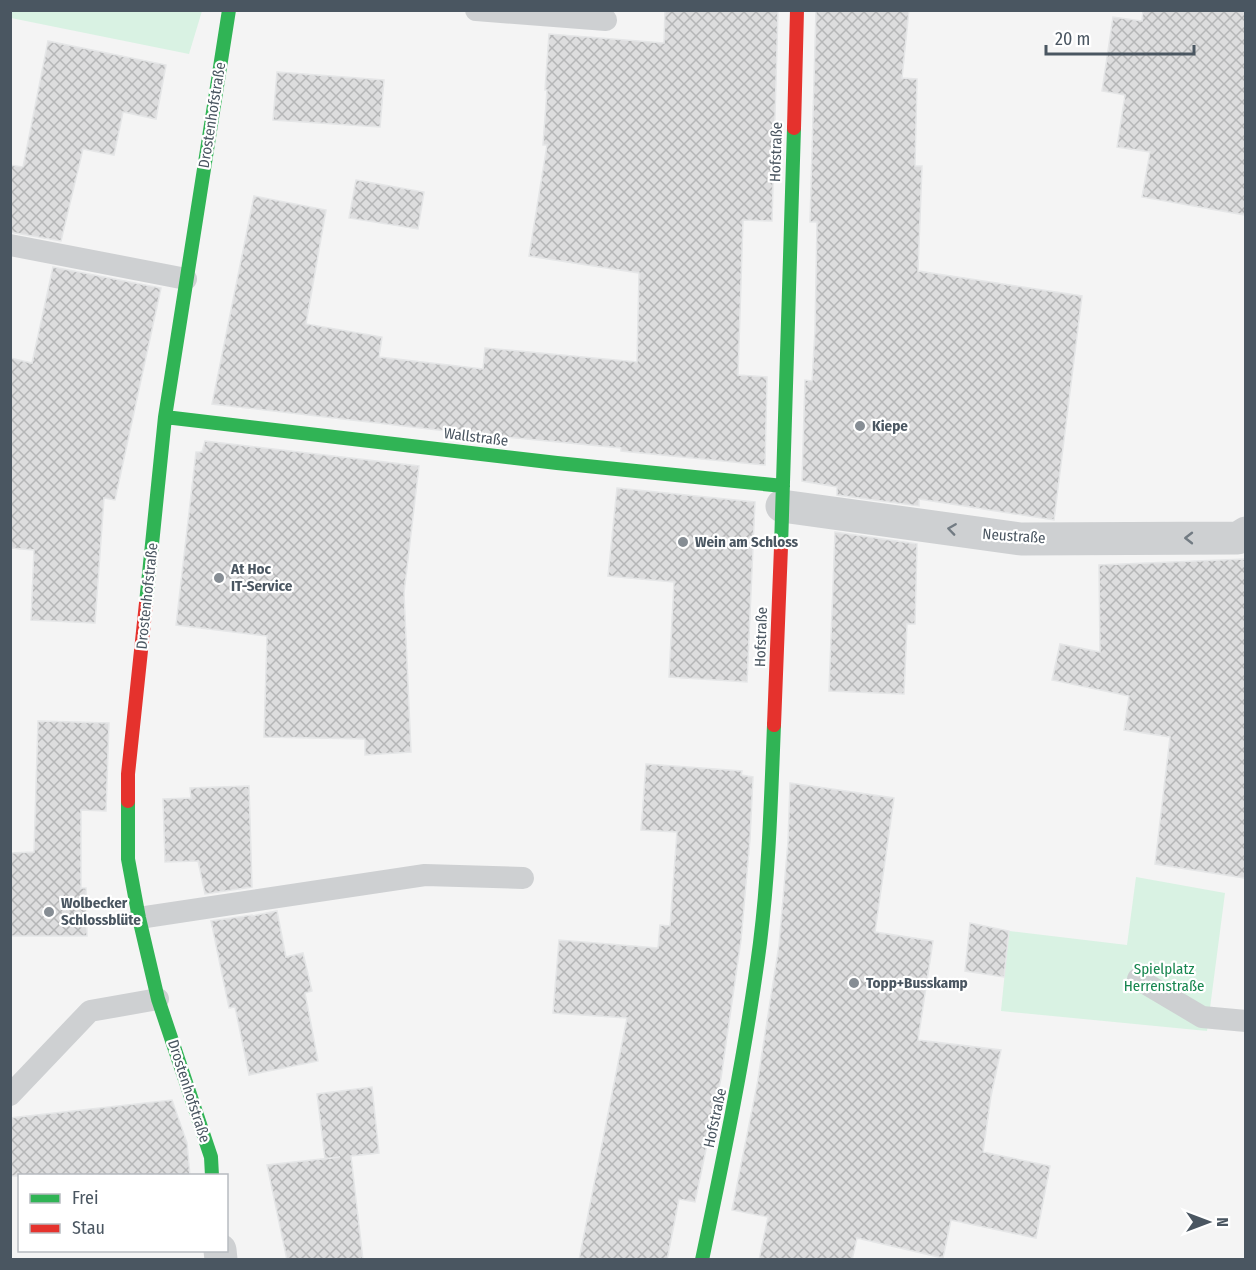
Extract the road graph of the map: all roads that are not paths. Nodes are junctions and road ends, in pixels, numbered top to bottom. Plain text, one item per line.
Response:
1 (229, 10) edge
2 (476, 10) edge
3 (797, 10) edge
4 (606, 20) dead end
5 (10, 245) edge
6 (186, 279) junction
7 (165, 417) junction
8 (782, 496) junction
9 (1245, 533) edge
10 (524, 878) dead end
11 (139, 918) junction
12 (1138, 979) dead end
13 (158, 999) junction
14 (1245, 1021) edge
15 (10, 1095) edge
16 (213, 1174) edge
17 (702, 1260) edge

1 - 6 street, Drostenhofstraße
2 - 4 lane
3 - 8 street, Hofstraße
5 - 6 lane
6 - 7 street, Drostenhofstraße
7 - 8 street, Wallstraße
7 - 11 street, Drostenhofstraße
9 -> 8 street, Neustraße
8 - 17 street, Hofstraße
10 - 11 lane
11 - 13 street, Drostenhofstraße
12 - 14 lane
13 - 15 lane
13 - 16 street, Drostenhofstraße

